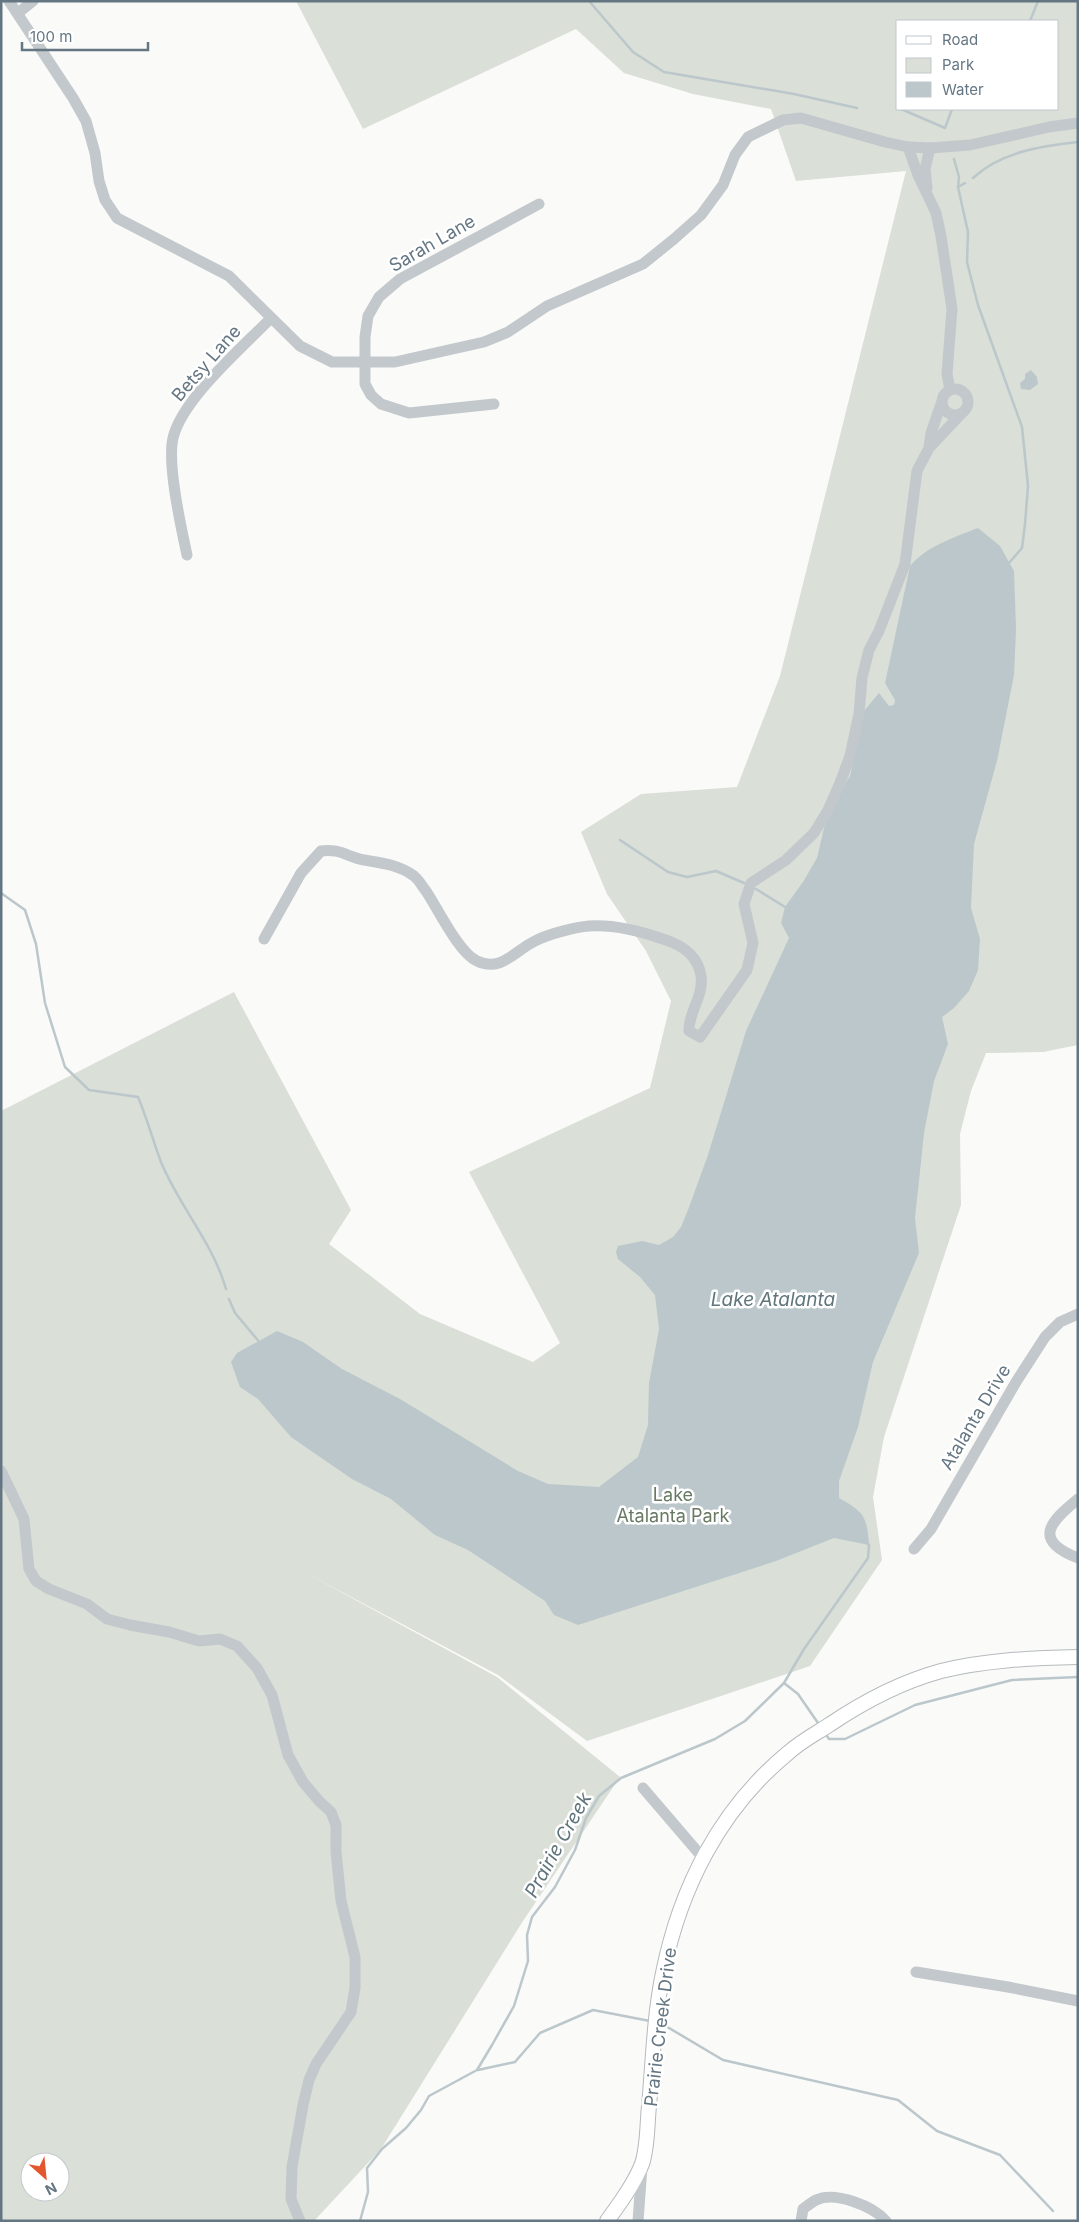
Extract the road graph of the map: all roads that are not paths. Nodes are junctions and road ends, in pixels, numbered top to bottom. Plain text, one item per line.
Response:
1 (9, 1) edge
2 (33, 1) edge
3 (18, 13) junction
4 (1078, 123) edge
5 (908, 147) junction
6 (930, 148) junction
7 (927, 192) junction
8 (539, 204) dead end
9 (271, 318) junction
10 (365, 363) junction
11 (950, 390) junction
12 (494, 404) dead end
13 (941, 404) junction
14 (961, 414) junction
15 (929, 448) junction
16 (187, 555) dead end
17 (264, 940) dead end
18 (1078, 1314) edge
19 (1, 1471) edge
20 (1078, 1499) edge
21 (914, 1548) dead end
22 (1078, 1558) edge
23 (1078, 1657) edge
24 (642, 1788) dead end
25 (703, 1858) junction
26 (916, 1972) dead end
27 (1078, 2000) edge
28 (642, 2163) junction
29 (300, 2221) edge
30 (608, 2221) edge
31 (638, 2221) edge
32 (801, 2221) edge
33 (886, 2221) edge

1 - 3 street
2 - 3 street
3 - 9 street
4 - 6 street
5 - 6 street
5 - 7 street
5 - 10 street
6 - 7 street
7 - 11 street
8 - 10 street, Sarah Lane
9 - 10 street
9 - 16 street, Betsy Lane
10 - 12 street, Sarah Lane
11 - 13 street
11 - 14 street
13 - 14 street
13 - 15 street
14 - 15 street
15 - 17 street
18 - 21 street, Atalanta Drive
19 - 29 street
20 - 22 street
23 - 25 main road, Prairie Creek Drive
24 - 25 street
25 - 28 main road, Prairie Creek Drive
26 - 27 street
28 - 30 main road, Prairie Creek Drive
28 - 31 street
32 - 33 street

